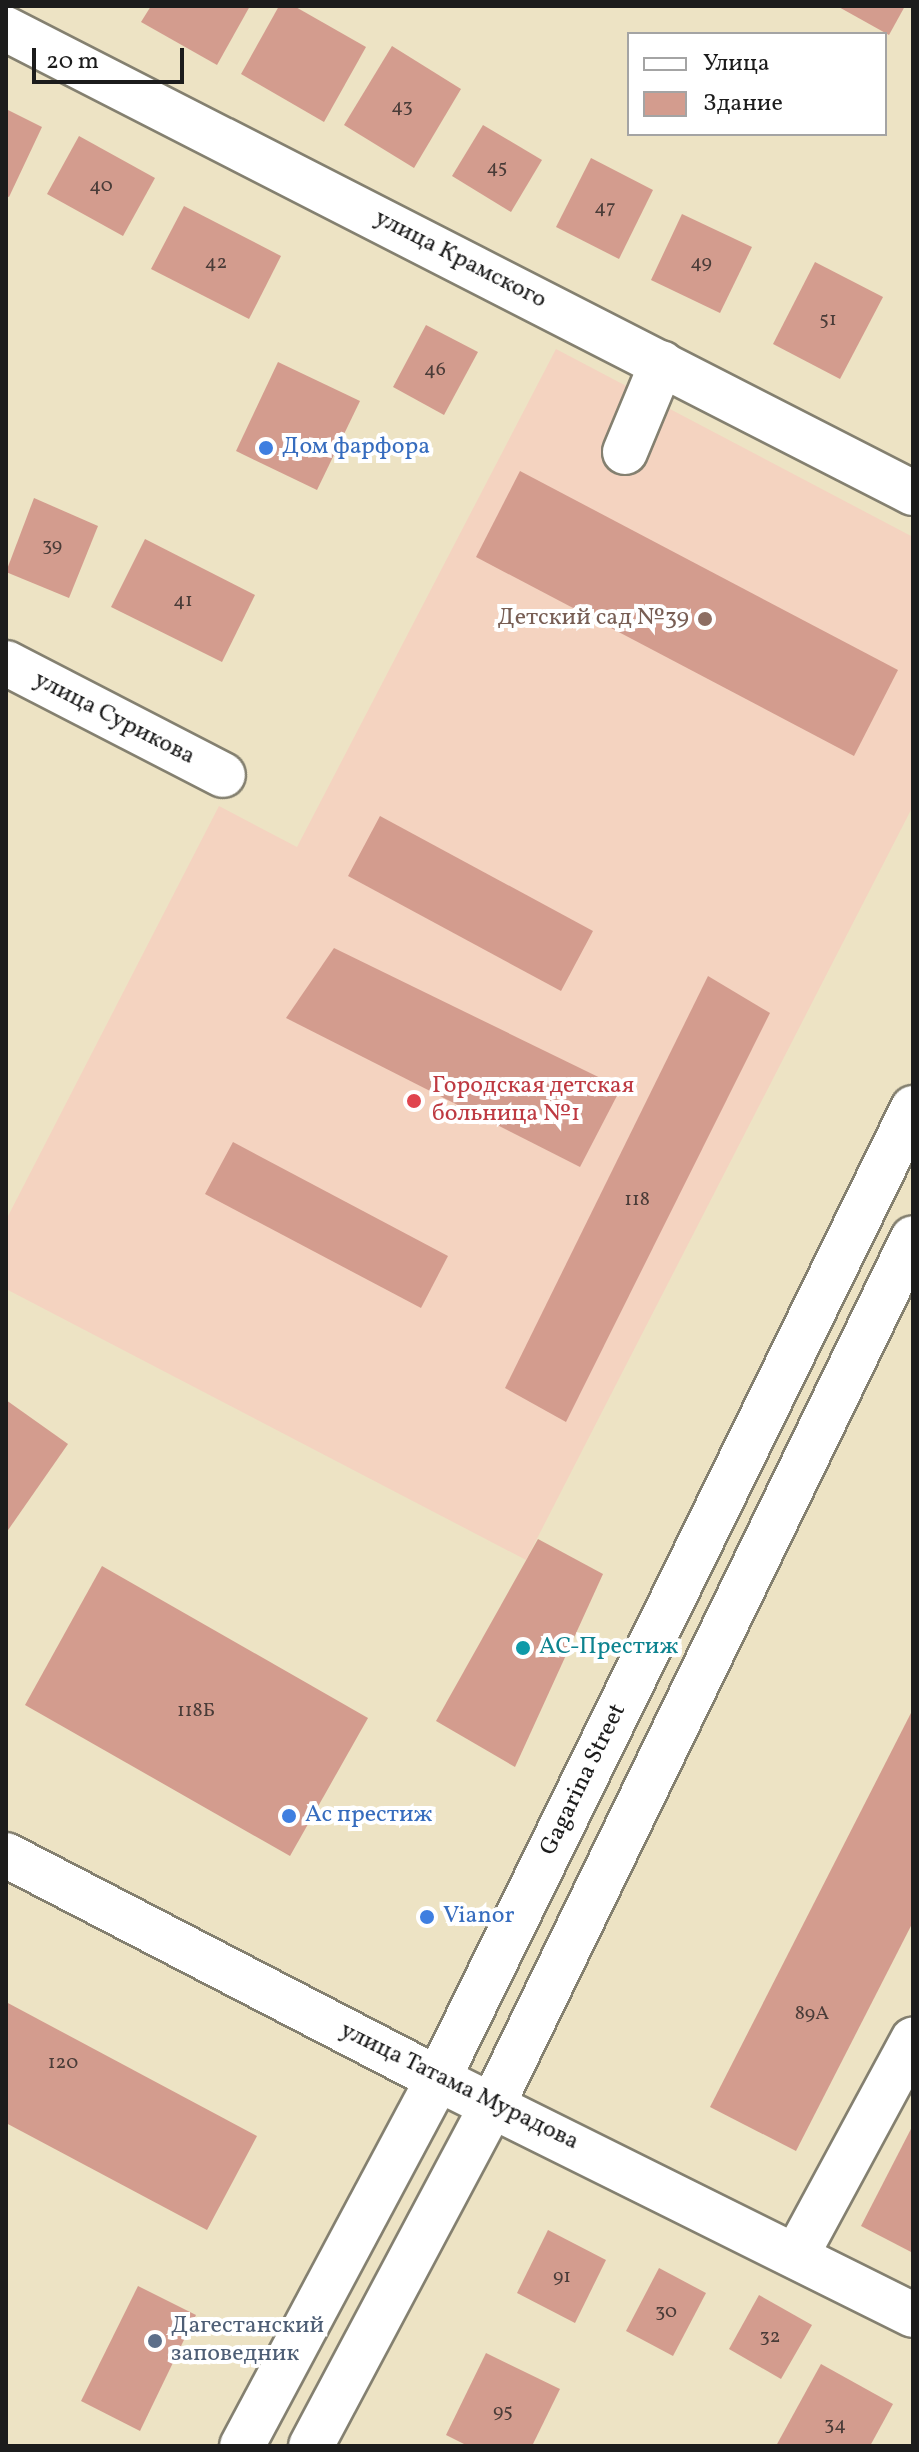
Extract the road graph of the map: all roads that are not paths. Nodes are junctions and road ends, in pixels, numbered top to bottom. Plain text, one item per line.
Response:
1 (6, 29) edge
2 (662, 363) junction
3 (625, 452) dead end
4 (913, 493) edge
5 (6, 663) edge
6 (223, 775) dead end
7 (913, 1108) edge
8 (913, 1238) edge
9 (6, 1855) edge
10 (913, 2040) edge
11 (438, 2079) junction
12 (493, 2104) junction
13 (796, 2256) junction
14 (913, 2315) edge
15 (242, 2446) edge
16 (311, 2446) edge

1 - 2 main road, улица Крамского
2 - 3 main road
2 - 4 main road, улица Крамского
5 - 6 main road, улица Сурикова
7 - 11 main road, Gagarina Street
8 - 12 main road
9 - 11 main road, улица Татама Мурадова
10 - 13 main road
11 - 12 main road, улица Татама Мурадова
11 - 15 main road, Gagarina Street
12 - 13 main road, улица Татама Мурадова
12 - 16 main road
13 - 14 main road, улица Татама Мурадова

